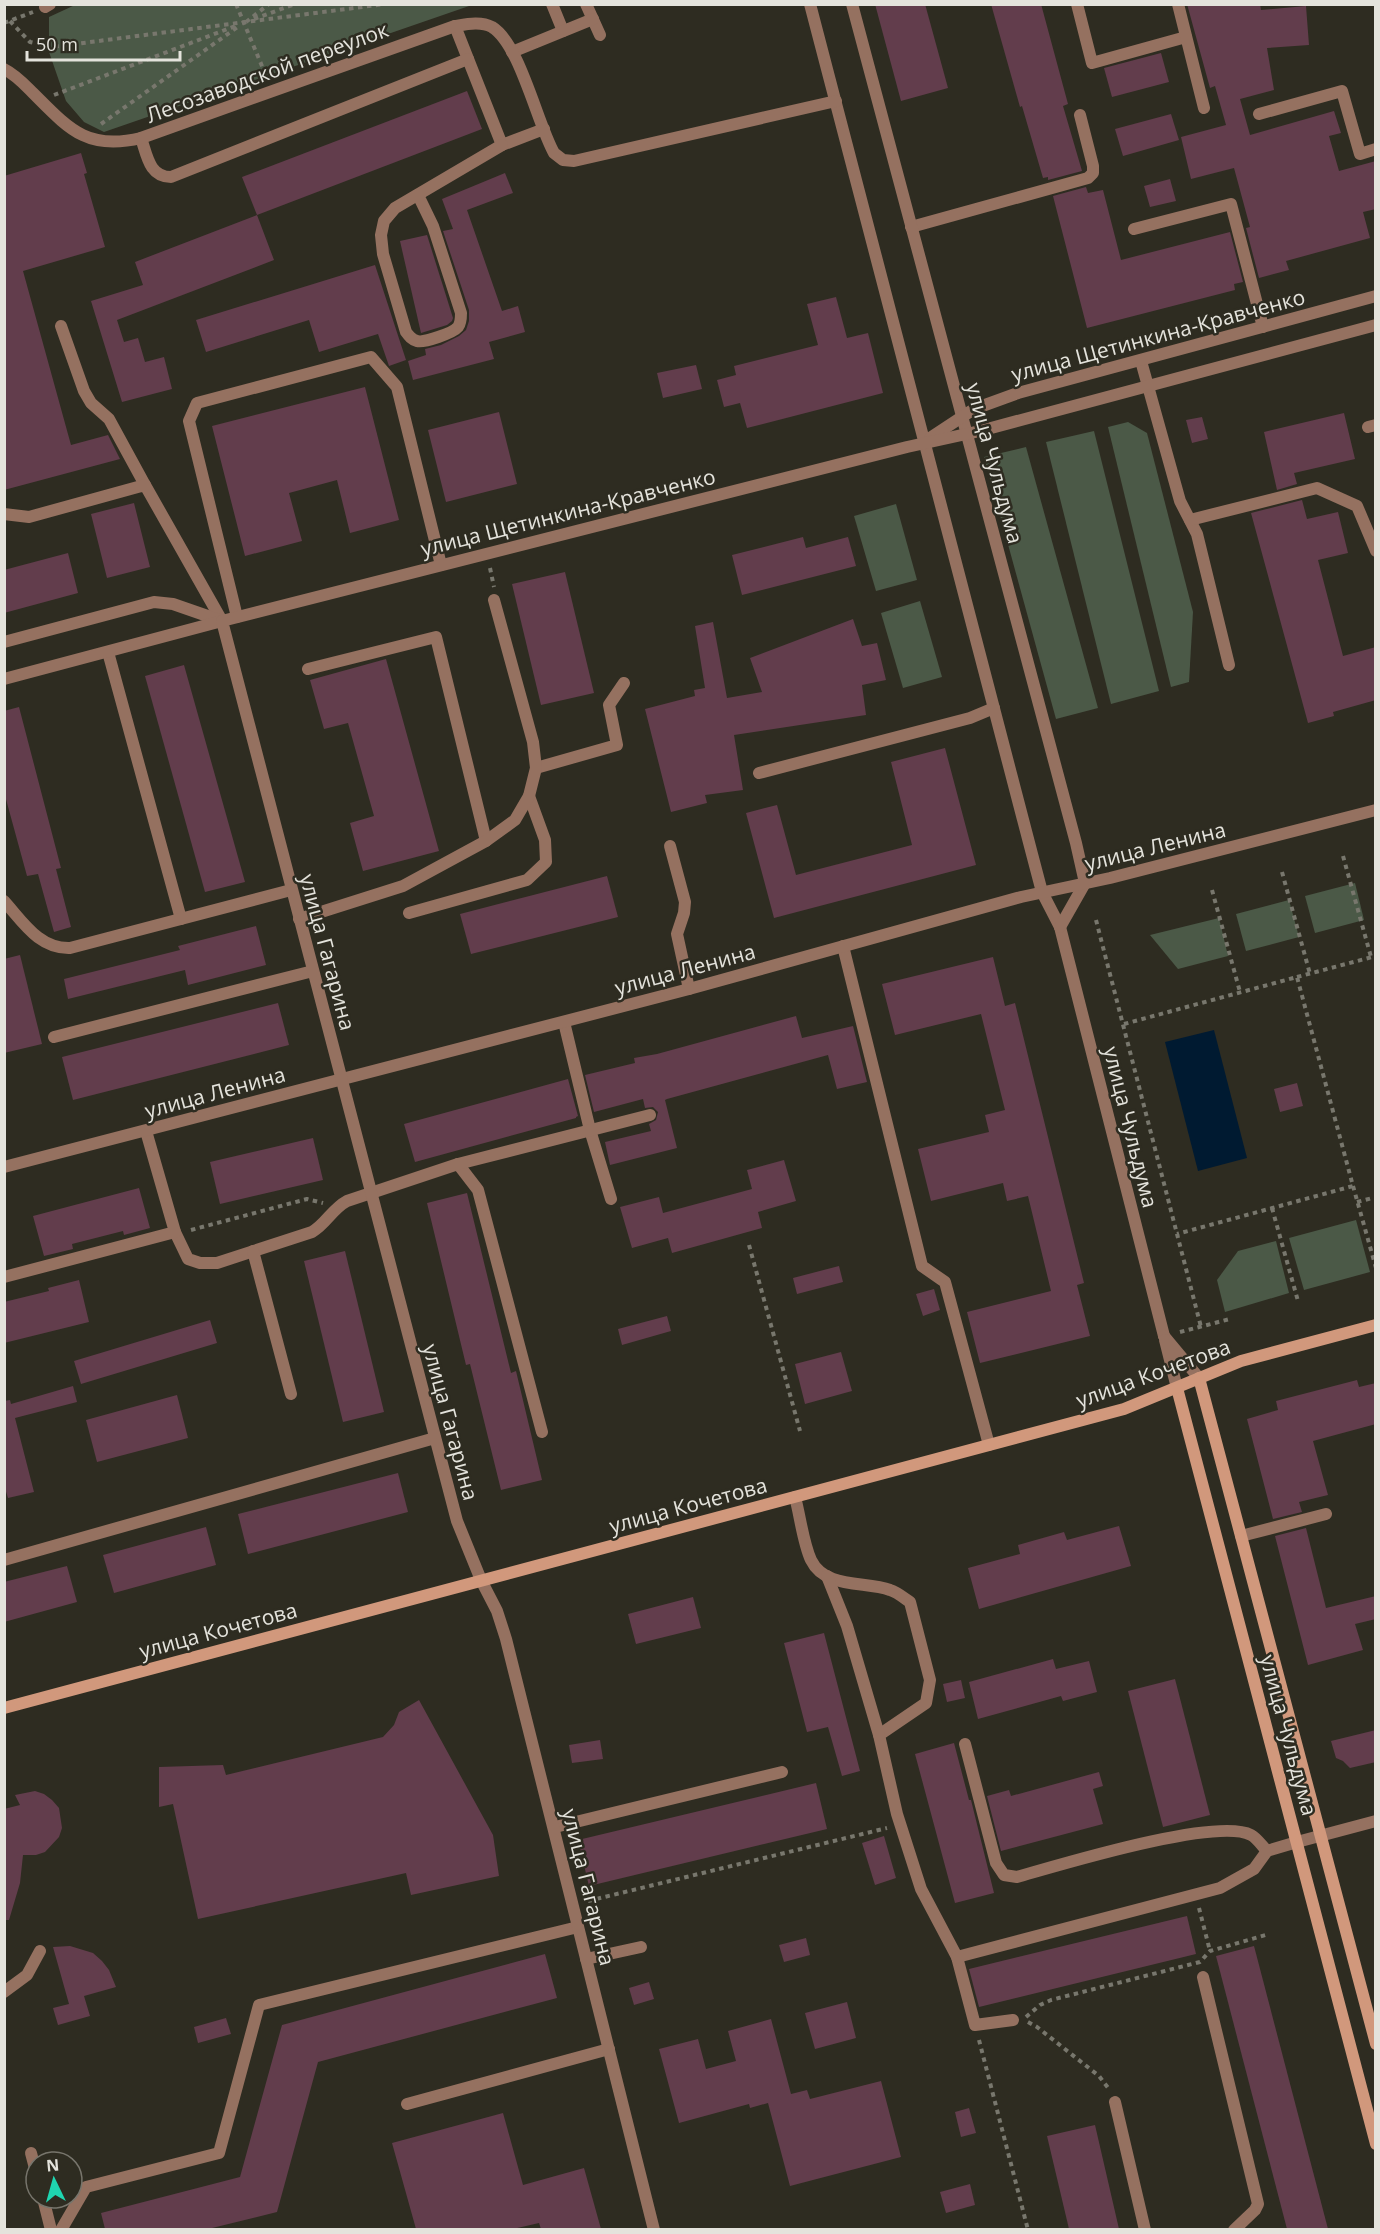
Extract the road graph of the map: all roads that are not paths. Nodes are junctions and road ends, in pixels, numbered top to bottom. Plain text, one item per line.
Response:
1 (552, 4) edge
2 (586, 4) edge
3 (810, 4) edge
4 (852, 4) edge
5 (1077, 4) edge
6 (1178, 4) edge
7 (593, 19) junction
8 (455, 26) junction
9 (563, 31) junction
10 (600, 35) dead end
11 (1186, 37) junction
12 (512, 52) junction
13 (468, 59) junction
14 (4, 69) edge
15 (836, 101) junction
16 (1204, 108) dead end
17 (1259, 114) dead end
18 (1080, 115) dead end
19 (543, 129) junction
20 (141, 138) junction
21 (502, 145) junction
22 (1376, 149) edge
23 (417, 195) junction
24 (911, 227) junction
25 (1134, 229) dead end
26 (1376, 296) edge
27 (1376, 325) edge
28 (61, 326) dead end
29 (1263, 327) junction
30 (1141, 361) junction
31 (1148, 386) junction
32 (962, 416) junction
33 (966, 434) junction
34 (924, 442) junction
35 (145, 485) junction
36 (4, 514) edge
37 (1190, 520) junction
38 (1376, 551) edge
39 (441, 565) junction
40 (494, 600) dead end
41 (237, 616) junction
42 (222, 621) junction
43 (4, 642) edge
44 (108, 652) junction
45 (1228, 665) dead end
46 (308, 669) dead end
47 (4, 679) edge
48 (624, 682) dead end
49 (994, 708) junction
50 (536, 768) junction
51 (759, 773) dead end
52 (529, 796) junction
53 (1376, 810) edge
54 (486, 841) junction
55 (670, 846) dead end
56 (1085, 883) junction
57 (291, 890) junction
58 (1042, 892) junction
59 (4, 901) edge
60 (409, 913) dead end
61 (181, 919) junction
62 (299, 919) junction
63 (1060, 927) junction
64 (843, 946) junction
65 (313, 970) junction
66 (689, 989) junction
67 (564, 1022) junction
68 (54, 1037) dead end
69 (341, 1078) junction
70 (650, 1115) dead end
71 (590, 1130) junction
72 (146, 1131) junction
73 (458, 1164) junction
74 (4, 1167) edge
75 (372, 1194) junction
76 (611, 1200) dead end
77 (175, 1232) junction
78 (253, 1251) junction
79 (4, 1277) edge
80 (1376, 1325) edge
81 (1164, 1336) junction
82 (1199, 1378) junction
83 (1177, 1388) junction
84 (291, 1394) dead end
85 (542, 1432) dead end
86 (435, 1438) junction
87 (989, 1445) junction
88 (795, 1497) junction
89 (1326, 1514) dead end
90 (1241, 1536) junction
91 (4, 1560) edge
92 (827, 1576) junction
93 (481, 1580) junction
94 (4, 1708) edge
95 (879, 1735) junction
96 (965, 1744) dead end
97 (782, 1772) dead end
98 (1376, 1821) edge
99 (555, 1827) junction
100 (1321, 1836) junction
101 (1297, 1842) junction
102 (1267, 1851) junction
103 (578, 1927) junction
104 (641, 1947) dead end
105 (40, 1951) dead end
106 (957, 1957) junction
107 (586, 1959) junction
108 (1203, 1977) dead end
109 (4, 1992) edge
110 (1013, 2020) dead end
111 (1376, 2044) edge
112 (609, 2049) junction
113 (1115, 2102) road end
114 (406, 2104) dead end
115 (1376, 2144) edge
116 (46, 2210) edge
117 (51, 2229) edge
118 (62, 2229) edge
119 (654, 2229) edge
120 (1145, 2229) edge
121 (1234, 2229) edge

1 - 9 street
2 - 7 street
3 - 15 street, улица Чульдума
4 - 24 street, улица Чульдума
5 - 11 street
6 - 11 street
7 - 9 street
7 - 10 street
8 - 12 street, Лесозаводской переулок
8 - 13 street
8 - 20 street, Лесозаводской переулок
9 - 12 street
11 - 16 street
12 - 19 street, Лесозаводской переулок
13 - 20 street
13 - 21 street
14 - 20 street, Лесозаводской переулок
15 - 19 street, Лесозаводской переулок
15 - 34 street, улица Чульдума
17 - 22 street
18 - 24 street
19 - 21 street
21 - 23 street
23 - 23 street
24 - 32 street, улица Чульдума
25 - 29 street
26 - 29 street, улица Щетинкина-Кравченко
27 - 31 street, улица Щетинкина-Кравченко
28 - 35 street, улица Гагарина
29 - 30 street, улица Щетинкина-Кравченко
30 - 31 street
30 - 32 street, улица Щетинкина-Кравченко
31 - 33 street, улица Щетинкина-Кравченко
31 - 37 street
32 - 33 street, улица Чульдума
32 - 34 street, улица Щетинкина-Кравченко
33 - 34 street, улица Щетинкина-Кравченко
33 - 56 street, улица Чульдума
34 - 39 street, улица Щетинкина-Кравченко
34 - 49 street, улица Чульдума
35 - 36 street
35 - 42 street, улица Гагарина
37 - 38 street
37 - 45 street
39 - 41 street, улица Щетинкина-Кравченко
39 - 41 street
40 - 50 street
41 - 42 street, улица Щетинкина-Кравченко
42 - 43 street
42 - 44 street, улица Щетинкина-Кравченко
42 - 57 street, улица Гагарина
44 - 47 street, улица Щетинкина-Кравченко
44 - 61 street
46 - 54 street
48 - 50 street
49 - 51 street
49 - 58 street, улица Чульдума
50 - 52 street
52 - 54 street
52 - 60 street
53 - 56 street, улица Ленина
54 - 62 street
55 - 66 street
56 - 58 street, улица Ленина
56 - 63 street
57 - 61 street
57 - 62 street, улица Гагарина
58 - 63 street, улица Чульдума
58 - 64 street, улица Ленина
59 - 61 street
62 - 65 street, улица Гагарина
63 - 81 street, улица Чульдума
64 - 66 street, улица Ленина
64 - 87 street
65 - 68 street
65 - 69 street, улица Гагарина
66 - 67 street, улица Ленина
67 - 69 street, улица Ленина
67 - 71 street
69 - 72 street, улица Ленина
69 - 75 street, улица Гагарина
70 - 71 street
71 - 73 street
71 - 76 street
72 - 74 street, улица Ленина
72 - 77 street
73 - 75 street
73 - 85 street
75 - 78 street
75 - 86 street, улица Гагарина
77 - 78 street
77 - 79 street
78 - 84 street
80 - 82 main road, улица Кочетова
81 - 82 street, улица Чульдума
81 - 83 street, улица Чульдума
82 - 83 main road, улица Кочетова
82 - 90 main road, улица Чульдума
83 - 87 main road, улица Кочетова
83 - 101 main road, улица Чульдума
86 - 91 street
86 - 93 street, улица Гагарина
87 - 88 main road, улица Кочетова
88 - 92 street
88 - 93 main road, улица Кочетова
89 - 90 street
90 - 100 main road, улица Чульдума
92 - 95 street
92 - 95 street
93 - 94 main road, улица Кочетова
93 - 99 street, улица Гагарина
95 - 106 street
96 - 102 street
97 - 99 street
98 - 100 street
99 - 103 street, улица Гагарина
100 - 101 street
100 - 111 main road, улица Чульдума
101 - 102 street
101 - 115 main road, улица Чульдума
102 - 106 street
103 - 107 street, улица Гагарина
103 - 118 street
104 - 107 street
105 - 109 street
106 - 110 street
107 - 112 street, улица Гагарина
108 - 121 street
112 - 114 street
112 - 119 street, улица Гагарина
113 - 120 street
116 - 117 street

